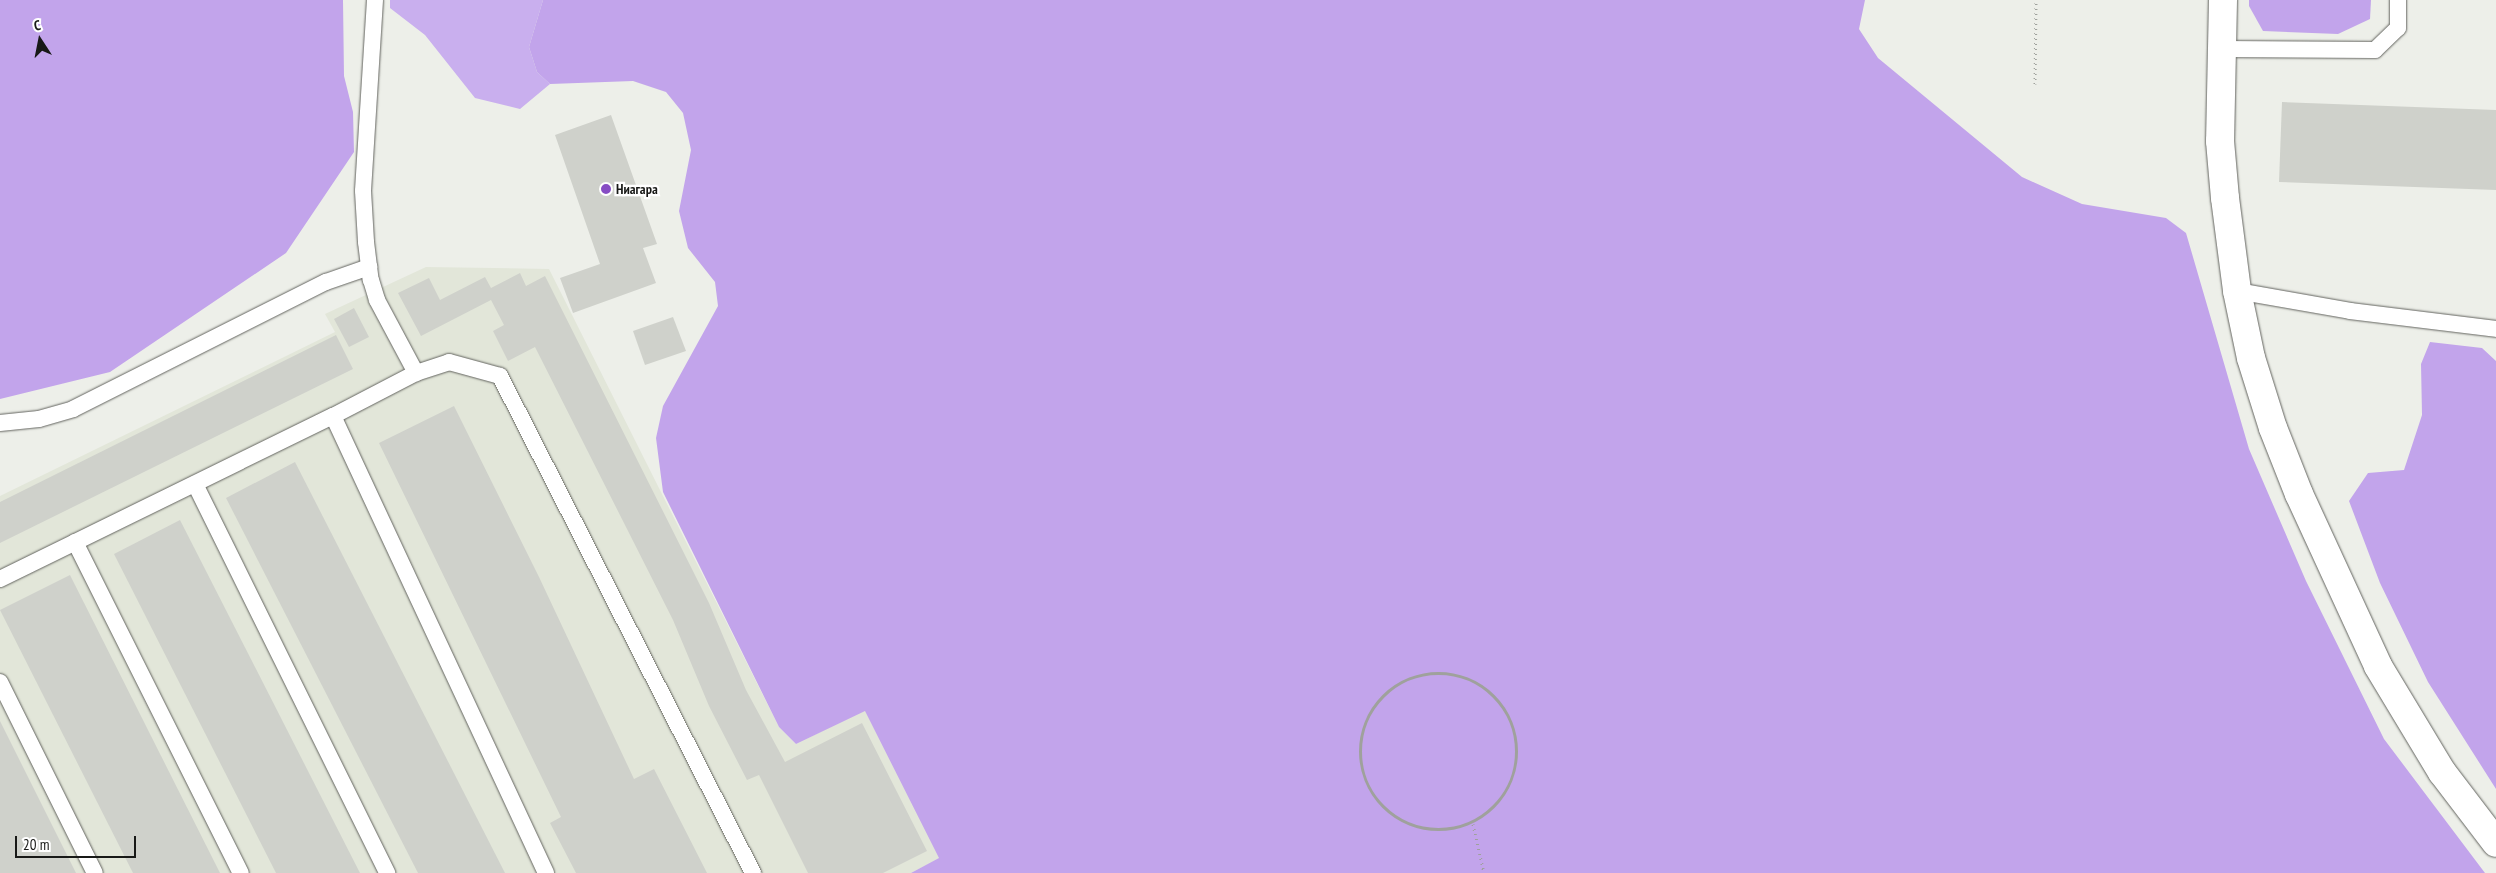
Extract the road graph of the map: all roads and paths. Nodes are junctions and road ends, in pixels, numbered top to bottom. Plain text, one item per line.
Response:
1 (375, 0) edge
2 (2036, 0) edge
3 (2223, 0) edge
4 (2398, 0) edge
5 (2222, 49) junction
6 (2035, 84) dead end
7 (369, 267) junction
8 (2237, 291) junction
9 (2496, 328) edge
10 (416, 373) junction
11 (333, 416) junction
12 (0, 423) edge
13 (195, 484) junction
14 (75, 542) junction
15 (0, 579) edge
16 (0, 682) edge
17 (1473, 824) junction
18 (2496, 843) edge
19 (96, 873) edge
20 (241, 873) edge
21 (387, 873) edge
22 (546, 873) edge
23 (753, 873) edge
24 (1484, 873) edge

1 - 7 lane
2 - 6 path
3 - 5 street
4 - 5 lane
5 - 8 street
7 - 10 lane
7 - 12 lane
8 - 9 lane
8 - 18 street
10 - 11 lane
10 - 23 lane
11 - 13 lane
11 - 22 lane
13 - 14 lane
13 - 21 lane
14 - 15 lane
14 - 20 lane
16 - 19 lane
17 - 17 path
17 - 24 path

